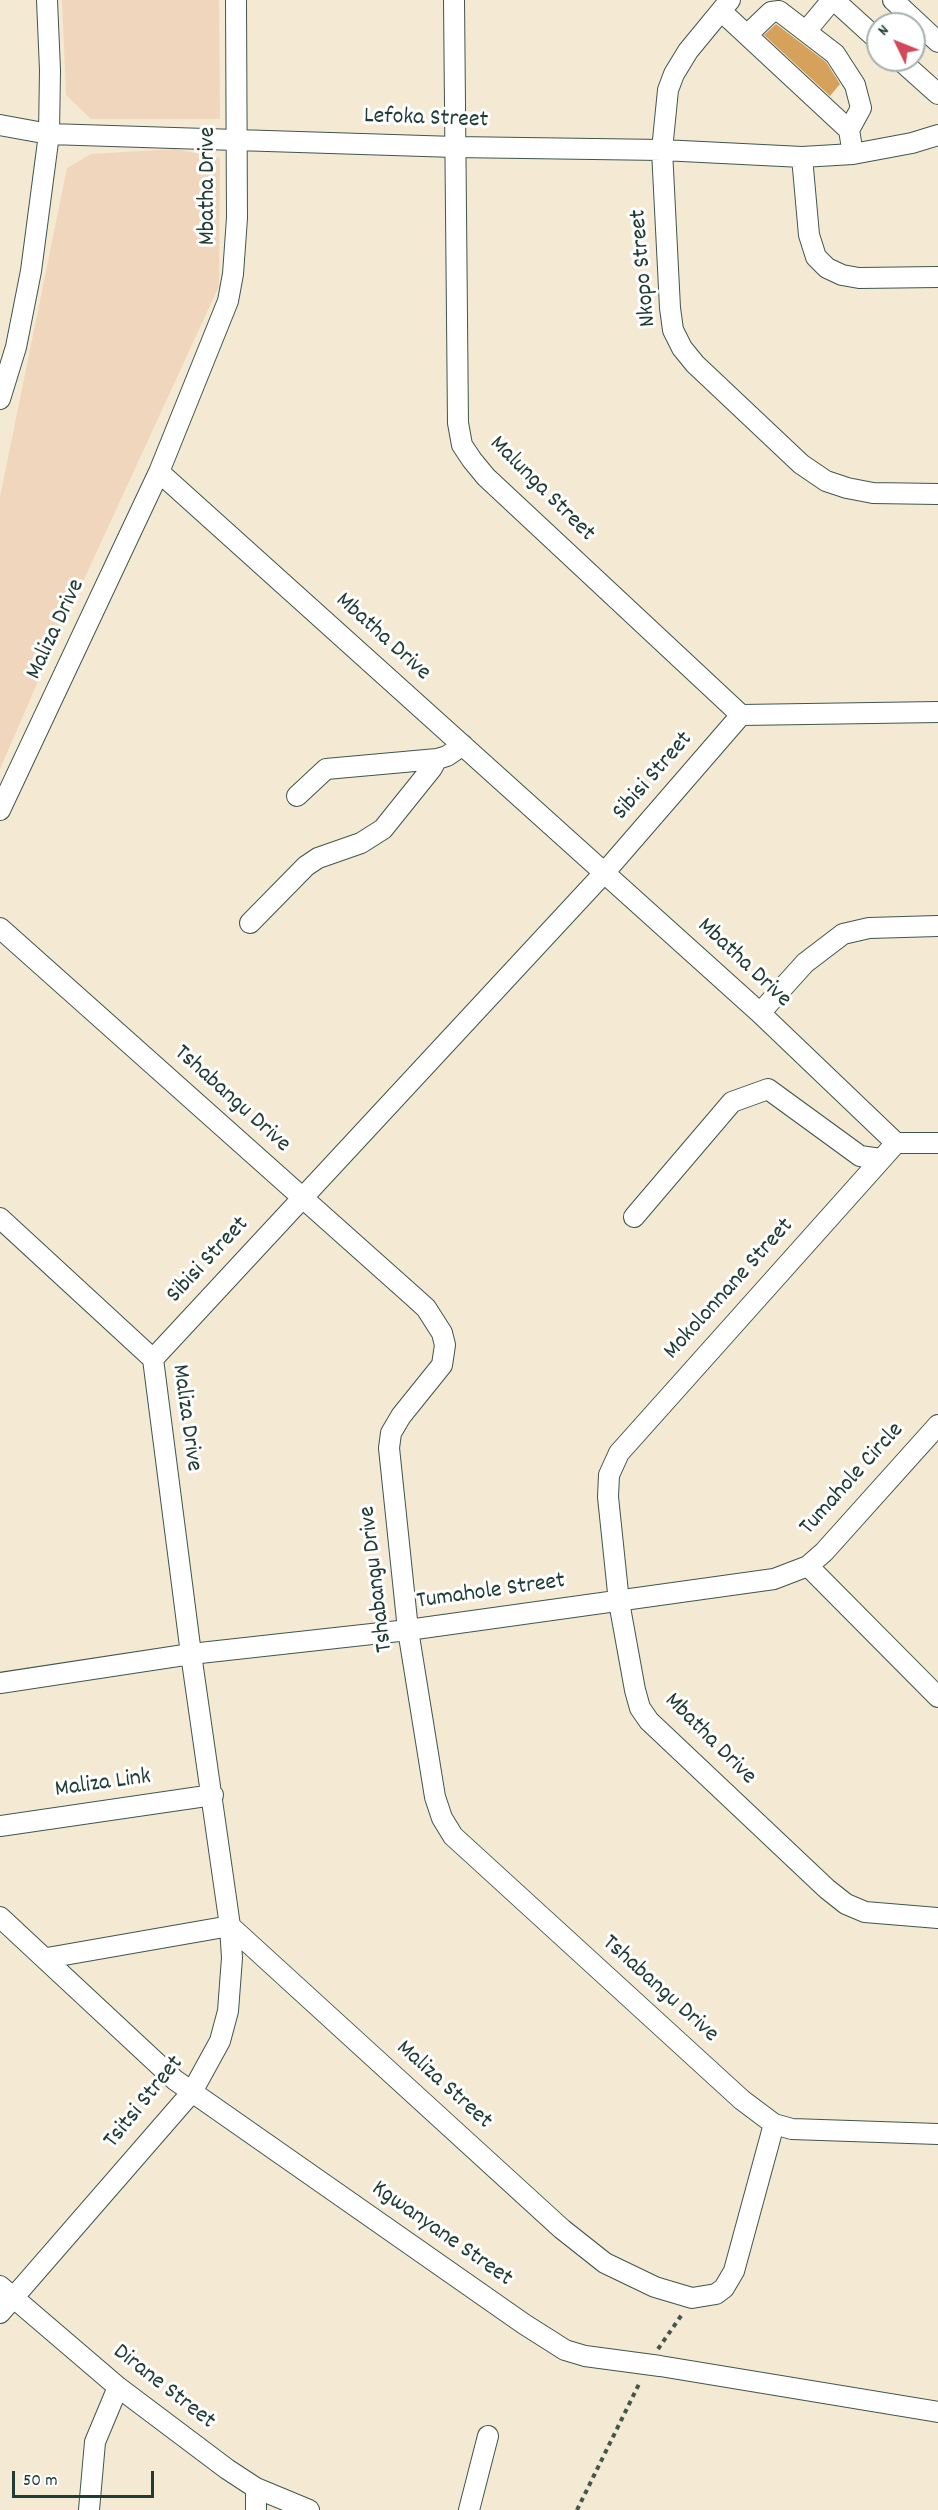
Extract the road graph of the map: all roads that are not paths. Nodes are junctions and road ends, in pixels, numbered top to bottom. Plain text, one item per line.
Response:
1 (47, 0) edge
2 (236, 0) edge
3 (454, 0) edge
4 (833, 0) edge
5 (893, 0) edge
6 (725, 5) edge
7 (866, 29) edge
8 (807, 30) junction
9 (747, 35) junction
10 (938, 42) edge
11 (913, 72) edge
12 (938, 94) edge
13 (0, 125) edge
14 (849, 130) junction
15 (49, 134) junction
16 (938, 135) edge
17 (236, 140) junction
18 (454, 147) junction
19 (662, 150) junction
20 (853, 154) junction
21 (802, 157) junction
22 (938, 277) edge
23 (8, 346) edge
24 (0, 399) edge
25 (159, 472) junction
26 (938, 494) edge
27 (938, 712) edge
28 (741, 715) junction
29 (463, 745) junction
30 (437, 759) junction
31 (297, 796) dead end
32 (0, 810) edge
33 (604, 872) junction
34 (250, 923) dead end
35 (938, 926) edge
36 (0, 928) edge
37 (760, 1013) junction
38 (896, 1143) junction
39 (938, 1143) edge
40 (881, 1159) junction
41 (303, 1198) junction
42 (634, 1217) dead end
43 (0, 1218) edge
44 (153, 1359) junction
45 (938, 1425) edge
46 (609, 1475) joint
47 (808, 1566) junction
48 (619, 1602) junction
49 (408, 1630) junction
50 (191, 1654) junction
51 (0, 1683) edge
52 (938, 1697) edge
53 (213, 1795) junction
54 (0, 1826) edge
55 (0, 1917) edge
56 (938, 1918) edge
57 (230, 1926) junction
58 (47, 1958) junction
59 (192, 2092) junction
60 (774, 2124) junction
61 (938, 2134) edge
62 (7, 2292) edge
63 (0, 2313) edge
64 (118, 2386) junction
65 (938, 2412) edge
66 (488, 2436) dead end
67 (256, 2488) junction
68 (89, 2510) edge
69 (256, 2510) edge
70 (309, 2510) edge
71 (469, 2510) edge

1 - 15 street
2 - 17 street, Mbatha Drive
3 - 18 street, Malunga Street
4 - 7 street
4 - 8 street
5 - 10 street
6 - 9 street
6 - 19 street, Nkopo Street
8 - 9 street
8 - 14 street
9 - 14 street
11 - 12 street
13 - 15 street, Lefoka Street
14 - 20 street
15 - 17 street, Lefoka Street
15 - 23 street
16 - 20 street, Lefoka Street
17 - 18 street, Lefoka Street
17 - 25 street, Mbatha Drive
18 - 19 street, Lefoka Street
18 - 28 street, Malunga Street
19 - 21 street, Lefoka Street
19 - 26 street, Nkopo Street
20 - 21 street, Lefoka Street
21 - 22 street
23 - 24 street
25 - 29 street, Mbatha Drive
25 - 32 street, Maliza Drive
27 - 28 street
28 - 33 street, Sibisi Street
29 - 30 street
29 - 33 street, Mbatha Drive
30 - 31 street
30 - 34 street
33 - 37 street, Mbatha Drive
33 - 41 street, Sibisi Street
35 - 37 street
36 - 41 street, Tshabangu Drive
37 - 38 street, Mbatha Drive
38 - 39 street
38 - 40 street, Mokolonnane Street
40 - 42 street
40 - 46 street, Mokolonnane Street
41 - 44 street, Sibisi Street
41 - 49 street, Tshabangu Drive
43 - 44 street, Maliza Drive
44 - 50 street, Maliza Drive
45 - 47 street, Tumahole Circle
46 - 48 street, Mbatha Drive
47 - 48 street, Tumahole Street
47 - 52 street, Tumahole Circle
48 - 49 street, Tumahole Street
48 - 56 street, Mbatha Drive
49 - 50 street, Tumahole Street
49 - 60 street, Tshabangu Drive
50 - 51 street, Tumahole Street
50 - 53 street
53 - 54 street, Maliza Link
53 - 57 street
55 - 58 street, Kgwanyane Street
57 - 58 street
57 - 59 street, Tsitsi Street
57 - 60 street, Maliza Street
58 - 59 street, Kgwanyane Street
59 - 62 street, Tsitsi Street
59 - 65 street, Kgwanyane Street
60 - 61 street, Tshabangu Drive
62 - 63 street, Tsitsi Street
62 - 64 street, Dirane Street
64 - 67 street, Dirane Street
64 - 68 street
66 - 71 street
67 - 69 street
67 - 70 street, Dirane Street

